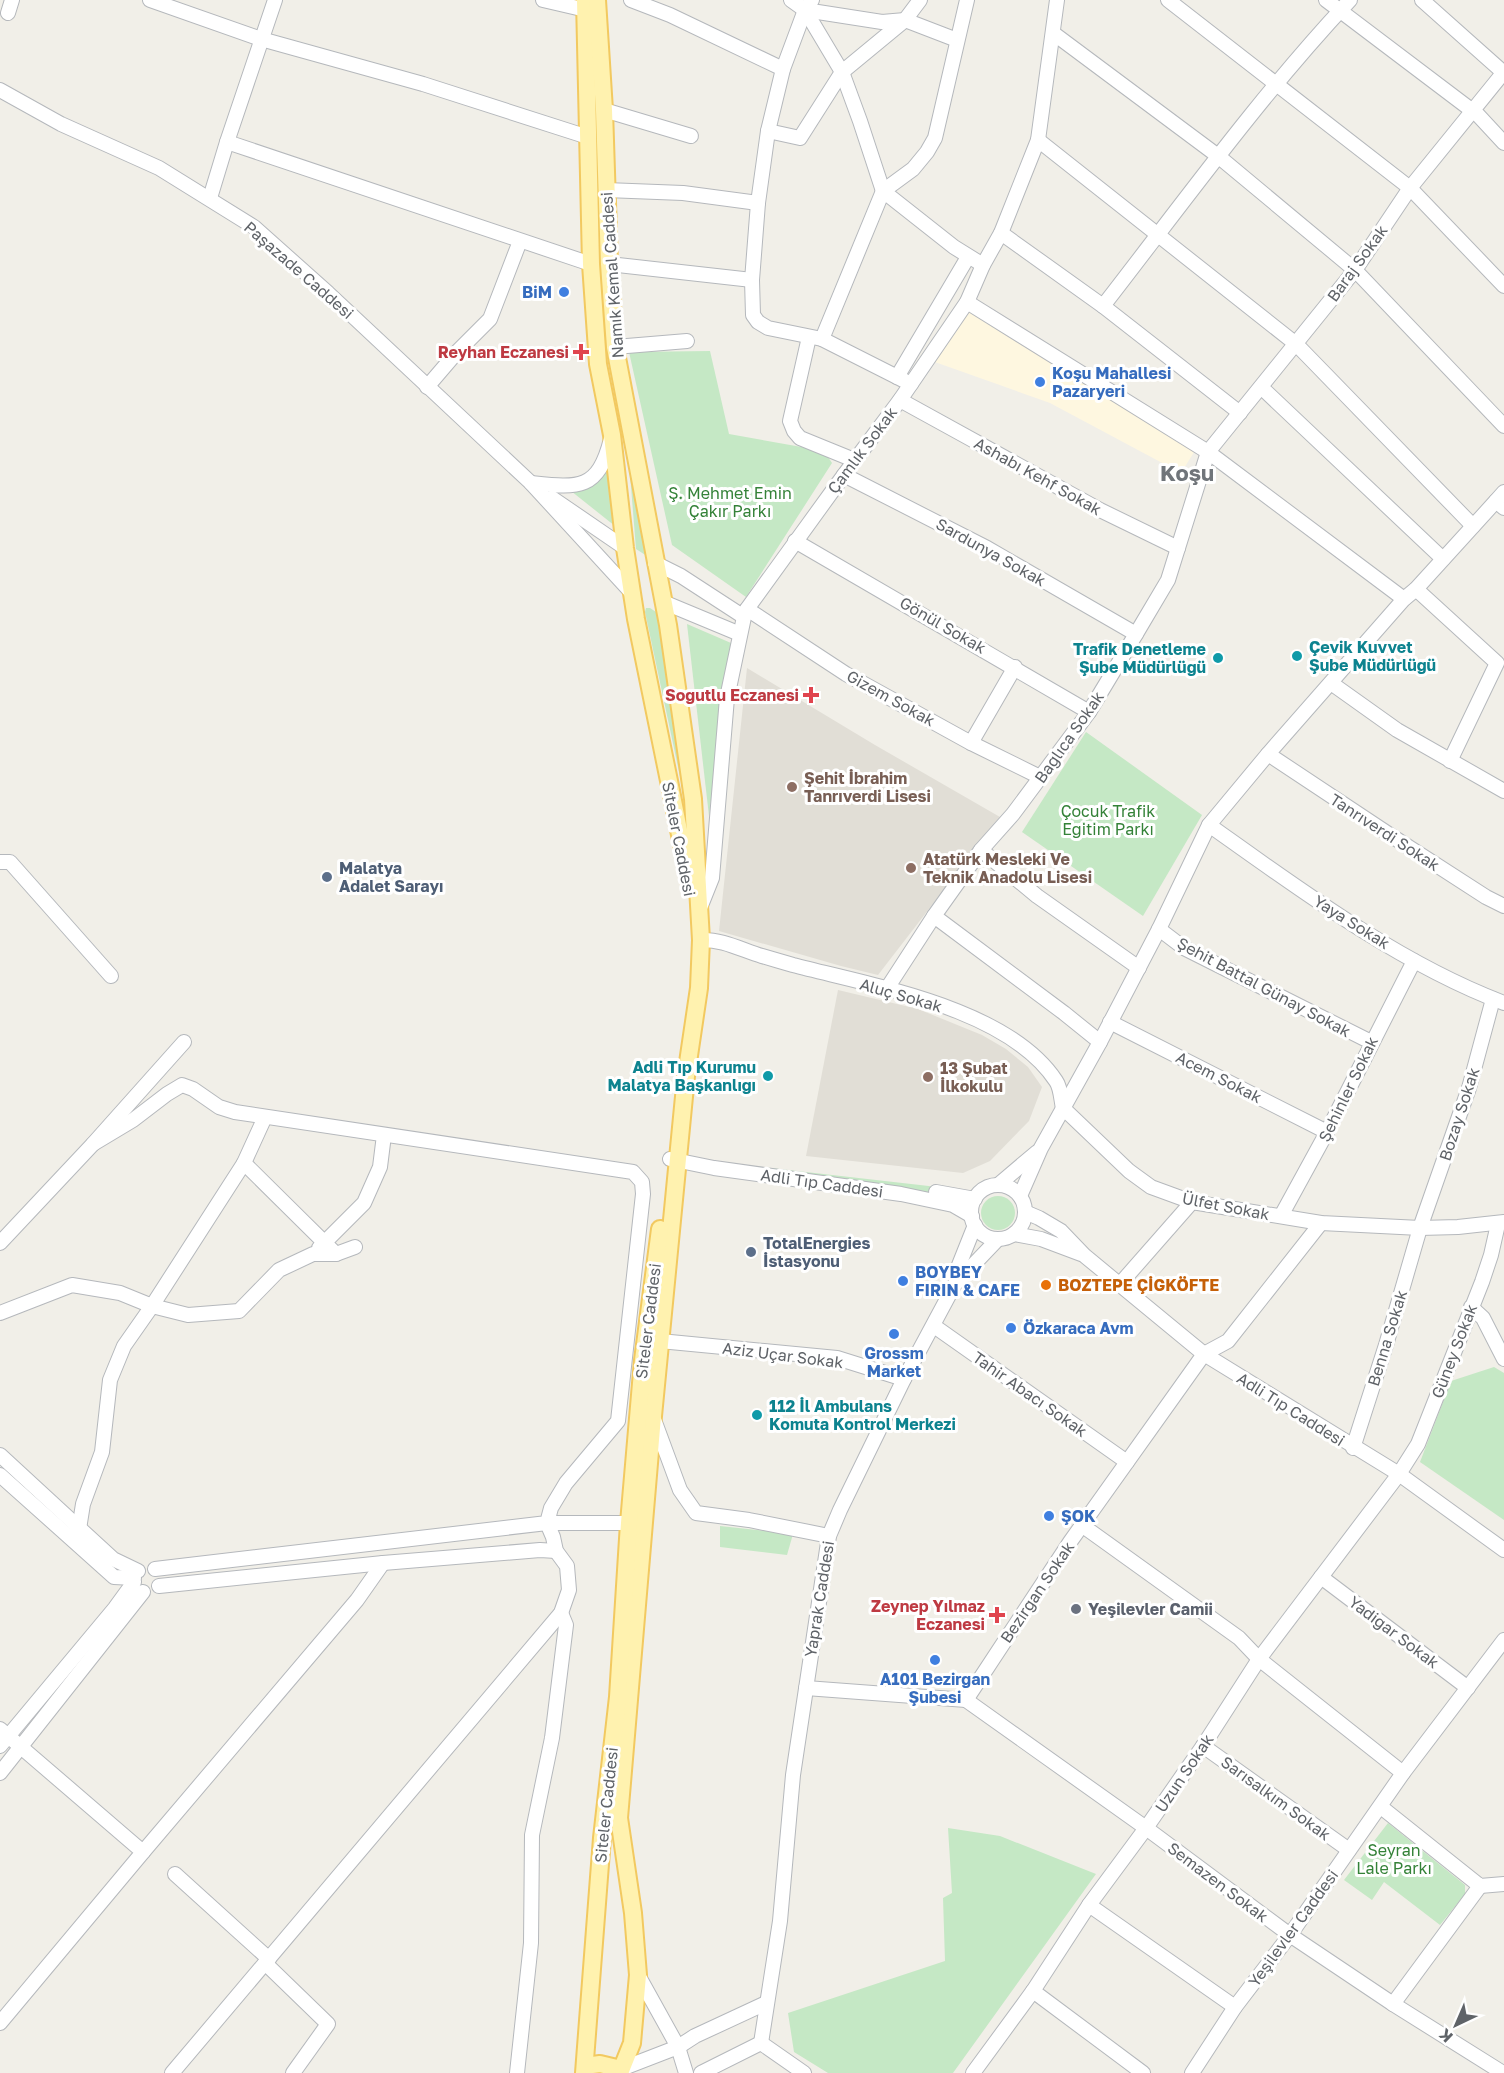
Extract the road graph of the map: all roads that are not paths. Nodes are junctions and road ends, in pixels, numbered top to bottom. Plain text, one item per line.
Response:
1 (150, 0) edge
2 (274, 0) edge
3 (543, 0) edge
4 (631, 0) edge
5 (791, 0) edge
6 (920, 0) edge
7 (967, 0) edge
8 (1057, 0) edge
9 (1168, 0) edge
10 (1326, 0) edge
11 (1350, 0) edge
12 (1422, 0) edge
13 (589, 3) edge
14 (809, 5) edge
15 (1340, 11) junction
16 (905, 20) junction
17 (1053, 33) junction
18 (261, 39) junction
19 (957, 40) junction
20 (783, 69) junction
21 (842, 72) junction
22 (1504, 73) edge
23 (1276, 84) junction
24 (0, 90) edge
25 (604, 110) junction
26 (1472, 111) junction
27 (768, 131) junction
28 (691, 136) dead end
29 (588, 137) junction
30 (1038, 140) junction
31 (227, 142) junction
32 (1504, 143) edge
33 (1218, 156) junction
34 (1410, 189) junction
35 (606, 190) junction
36 (883, 191) junction
37 (210, 198) junction
38 (758, 203) junction
39 (1001, 233) junction
40 (1159, 235) junction
41 (520, 241) junction
42 (969, 256) junction
43 (591, 264) junction
44 (609, 264) junction
45 (983, 265) junction
46 (1355, 270) junction
47 (752, 279) junction
48 (1504, 286) edge
49 (966, 302) junction
50 (1103, 306) junction
51 (815, 338) junction
52 (687, 341) dead end
53 (1296, 344) junction
54 (615, 347) junction
55 (897, 377) junction
56 (911, 384) junction
57 (426, 387) junction
58 (1261, 387) junction
59 (900, 400) junction
60 (1240, 413) junction
61 (1504, 426) edge
62 (612, 435) junction
63 (1208, 452) junction
64 (854, 460) junction
65 (844, 474) junction
66 (531, 483) junction
67 (1501, 500) edge
68 (1473, 526) junction
69 (795, 541) junction
70 (625, 548) junction
71 (1178, 548) junction
72 (1443, 559) junction
73 (655, 563) junction
74 (629, 576) joint
75 (658, 582) joint
76 (1416, 589) junction
77 (632, 593) junction
78 (1404, 599) junction
79 (663, 602) junction
80 (746, 613) junction
81 (740, 634) junction
82 (1136, 634) junction
83 (1501, 666) edge
84 (1015, 667) junction
85 (1331, 683) junction
86 (1089, 711) junction
87 (971, 743) junction
88 (1268, 754) junction
89 (1450, 760) junction
90 (1040, 777) junction
91 (1504, 791) edge
92 (1209, 825) junction
93 (981, 850) junction
94 (0, 862) edge
95 (1504, 906) edge
96 (700, 908) junction
97 (934, 916) junction
98 (1160, 929) junction
99 (701, 940) junction
100 (1414, 961) junction
101 (1139, 968) junction
102 (111, 976) dead end
103 (886, 990) junction
104 (1499, 1001) edge
105 (1110, 1022) junction
106 (184, 1042) dead end
107 (1100, 1042) junction
108 (1371, 1042) junction
109 (1063, 1108) junction
110 (265, 1117) junction
111 (1328, 1132) junction
112 (384, 1135) junction
113 (93, 1144) junction
114 (1041, 1148) junction
115 (674, 1156) junction
116 (244, 1163) junction
117 (998, 1185) junction
118 (1020, 1196) junction
119 (975, 1199) junction
120 (1192, 1202) junction
121 (1025, 1212) junction
122 (1281, 1216) junction
123 (973, 1221) junction
124 (1321, 1223) junction
125 (1501, 1223) edge
126 (1420, 1228) junction
127 (1014, 1234) junction
128 (998, 1239) junction
129 (0, 1243) edge
130 (323, 1243) junction
131 (355, 1247) dead end
132 (313, 1254) junction
133 (336, 1254) junction
134 (1085, 1256) junction
135 (955, 1284) junction
136 (1120, 1284) junction
137 (152, 1306) junction
138 (1471, 1307) junction
139 (0, 1313) edge
140 (934, 1326) junction
141 (660, 1341) junction
142 (1204, 1354) junction
143 (1504, 1359) edge
144 (904, 1379) junction
145 (653, 1416) junction
146 (1353, 1448) junction
147 (0, 1455) edge
148 (1127, 1462) junction
149 (1399, 1474) junction
150 (0, 1475) edge
151 (547, 1523) junction
152 (629, 1524) junction
153 (1083, 1526) junction
154 (79, 1528) junction
155 (829, 1536) junction
156 (1504, 1550) edge
157 (556, 1551) junction
158 (383, 1563) junction
159 (155, 1569) junction
160 (1321, 1577) junction
161 (137, 1581) junction
162 (159, 1586) junction
163 (561, 1613) junction
164 (1504, 1640) edge
165 (1259, 1659) junction
166 (1468, 1688) junction
167 (806, 1689) junction
168 (966, 1700) junction
169 (3, 1737) edge
170 (1203, 1746) junction
171 (21, 1747) junction
172 (0, 1773) edge
173 (1403, 1773) junction
174 (1381, 1808) junction
175 (1146, 1828) junction
176 (1349, 1850) junction
177 (143, 1852) junction
178 (175, 1874) dead end
179 (1504, 1884) edge
180 (1480, 1886) junction
181 (1089, 1905) junction
182 (1290, 1935) junction
183 (267, 1961) junction
184 (638, 1976) junction
185 (1033, 1992) junction
186 (766, 2003) junction
187 (1393, 2004) junction
188 (1235, 2007) junction
189 (0, 2023) edge
190 (761, 2043) junction
191 (678, 2047) junction
192 (584, 2069) edge
193 (620, 2071) edge
194 (975, 2072) edge
195 (172, 2073) edge
196 (293, 2073) edge
197 (517, 2073) edge
198 (686, 2073) edge
199 (701, 2073) edge
200 (804, 2073) edge
201 (1143, 2073) edge
202 (1192, 2073) edge
203 (1503, 2073) edge

1 - 18 street
2 - 18 street
3 - 13 street
4 - 20 street
5 - 14 street
6 - 16 street
7 - 19 street
8 - 17 street, Çamlık Sokak
9 - 23 street
10 - 15 street
11 - 15 street
12 - 22 street
13 - 25 main road, Namık Kemal Caddesi
13 - 29 main road, Namık Kemal Caddesi
14 - 16 street
14 - 20 street
14 - 21 street
15 - 23 street
15 - 26 street
16 - 19 street
16 - 21 street
17 - 30 street, Çamlık Sokak
17 - 33 street
18 - 29 street
18 - 31 street
19 - 36 street
20 - 27 street
21 - 27 street
21 - 36 street
22 - 26 street, Baraj Sokak
23 - 33 street
23 - 34 street
24 - 37 street, Paşazade Caddesi
25 - 28 street
25 - 35 main road, Namık Kemal Caddesi
26 - 32 street
26 - 34 street, Baraj Sokak
27 - 38 street
29 - 43 main road, Namık Kemal Caddesi
30 - 39 street, Çamlık Sokak
30 - 40 street
31 - 37 street
31 - 41 street
33 - 40 street
33 - 46 street
34 - 46 street, Baraj Sokak
34 - 48 street
35 - 38 street
35 - 44 main road, Namık Kemal Caddesi
36 - 42 street
36 - 51 street
37 - 57 street, Paşazade Caddesi
38 - 47 street
39 - 45 street, Çamlık Sokak
39 - 50 street
40 - 50 street
40 - 53 street
41 - 43 street
41 - 57 street
42 - 45 street
42 - 55 street
43 - 62 main road, Namık Kemal Caddesi
44 - 47 street
44 - 54 main road, Namık Kemal Caddesi
45 - 49 street, Çamlık Sokak
46 - 53 street, Baraj Sokak
46 - 61 street
47 - 51 street
49 - 56 street, Çamlık Sokak
49 - 63 street
50 - 60 street
51 - 55 street
51 - 64 street
52 - 54 street
53 - 58 street, Baraj Sokak
53 - 68 street
54 - 73 main road, Namık Kemal Caddesi
55 - 56 street
56 - 59 street, Çamlık Sokak
57 - 66 street, Paşazade Caddesi
58 - 60 street, Baraj Sokak
58 - 72 street
59 - 64 street, Çamlık Sokak
59 - 71 street, Ashabı Kehf Sokak
60 - 63 street, Baraj Sokak
62 - 66 street
62 - 70 main road, Namık Kemal Caddesi
63 - 71 street, Bağlıca Sokak
63 - 78 street
64 - 65 street, Çamlık Sokak
65 - 69 street, Çamlık Sokak
65 - 82 street, Sardunya Sokak
66 - 70 street, Paşazade Caddesi
66 - 77 street, Paşazade Caddesi
67 - 68 street
68 - 72 street
69 - 80 street, Çamlık Sokak
69 - 84 street, Gönül Sokak
70 - 73 main road
70 - 74 main road, Namık Kemal Caddesi
71 - 82 street, Bağlıca Sokak
72 - 76 street
73 - 75 main road, Namık Kemal Caddesi
73 - 80 street, Gizem Sokak
74 - 77 main road, Siteler Caddesi
75 - 79 main road, Siteler Caddesi
76 - 78 street
76 - 83 street
77 - 79 main road
77 - 115 main road, Siteler Caddesi
78 - 85 street
79 - 81 street
79 - 96 main road, Siteler Caddesi
80 - 81 street, Çamlık Sokak
80 - 87 street, Gizem Sokak
81 - 96 street, Çamlık Sokak
82 - 86 street, Bağlıca Sokak
83 - 89 street
84 - 86 street, Gönül Sokak
84 - 87 street
85 - 88 street
85 - 89 street
86 - 90 street, Bağlıca Sokak
87 - 90 street, Gizem Sokak
88 - 92 street
88 - 95 street, Tanrıverdi Sokak
89 - 91 street
90 - 93 street, Bağlıca Sokak
92 - 98 street
92 - 100 street, Yaya Sokak
93 - 97 street, Bağlıca Sokak
93 - 101 street
94 - 102 street
96 - 99 main road, Siteler Caddesi
97 - 103 street, Bağlıca Sokak
97 - 107 street
98 - 101 street
98 - 108 street, Şehit Battal Günay Sokak
99 - 103 street, Aluç Sokak
99 - 115 main road, Siteler Caddesi
100 - 104 street, Yaya Sokak
100 - 108 street, Şehinler Sokak
101 - 105 street
103 - 109 street, Aluç Sokak
104 - 126 street, Bozay Sokak
105 - 107 street
105 - 111 street, Acem Sokak
106 - 113 street
107 - 109 street
108 - 111 street, Şehinler Sokak
109 - 114 street
109 - 120 street, Ülfet Sokak
110 - 112 street
110 - 113 street
110 - 116 street
111 - 122 street, Şehinler Sokak
112 - 130 street
112 - 151 street
113 - 129 street
114 - 117 street
114 - 118 street
115 - 119 street, Adli Tıp Caddesi
115 - 123 street, Adli Tıp Caddesi
115 - 141 main road, Siteler Caddesi
115 - 152 main road, Siteler Caddesi
116 - 130 street
116 - 137 street
117 - 118 street
117 - 119 street
118 - 121 street
119 - 123 street
120 - 122 street, Ülfet Sokak
120 - 136 street
121 - 127 street
121 - 134 street, Adli Tıp Caddesi
122 - 124 street, Ülfet Sokak
123 - 128 street, Adli Tıp Caddesi
123 - 135 street
124 - 126 street, Ülfet Sokak
124 - 142 street
125 - 126 street, Ülfet Sokak
125 - 138 street, Güney Sokak
126 - 146 street, Benna Sokak
127 - 128 street, Adli Tıp Caddesi
127 - 134 street, Adli Tıp Caddesi
128 - 135 street, Yaprak Caddesi
130 - 132 street
130 - 133 street
131 - 133 street
132 - 133 street
132 - 137 street
134 - 136 street, Adli Tıp Caddesi
135 - 140 street, Yaprak Caddesi
136 - 142 street, Adli Tıp Caddesi
137 - 139 street
137 - 154 street
138 - 143 street
138 - 149 street, Güney Sokak
140 - 144 street, Yaprak Caddesi
140 - 148 street, Tahir Abacı Sokak
141 - 144 street, Aziz Uçar Sokak
141 - 145 main road, Siteler Caddesi
142 - 146 street, Adli Tıp Caddesi
142 - 148 street, Bezirgan Sokak
144 - 155 street, Yaprak Caddesi
145 - 155 street
145 - 184 main road, Siteler Caddesi
146 - 149 street, Adli Tıp Caddesi
147 - 154 street
148 - 153 street, Bezirgan Sokak
149 - 156 street, Adli Tıp Caddesi
149 - 160 street, Uzun Sokak
150 - 161 street
151 - 152 street
151 - 157 street
151 - 159 street
152 - 192 main road, Siteler Caddesi
153 - 165 street
153 - 168 street, Bezirgan Sokak
154 - 161 street
155 - 167 street, Yaprak Caddesi
157 - 158 street
157 - 163 street
158 - 162 street
158 - 177 street
159 - 161 street
159 - 162 street
160 - 165 street, Uzun Sokak
160 - 166 street, Yadigar Sokak
161 - 162 street
161 - 169 street
161 - 171 street
163 - 183 street
163 - 197 street
164 - 166 street, Yeşilevler Caddesi
165 - 170 street, Uzun Sokak
165 - 173 street
166 - 173 street, Yeşilevler Caddesi
167 - 168 street
167 - 186 street, Yaprak Caddesi
168 - 175 street, Semazen Sokak
169 - 171 street
170 - 175 street, Uzun Sokak
170 - 176 street, Sarısalkım Sokak
171 - 172 street
171 - 177 street
173 - 174 street, Yeşilevler Caddesi
174 - 176 street, Yeşilevler Caddesi
174 - 180 street
175 - 181 street, Uzun Sokak
175 - 182 street, Semazen Sokak
176 - 182 street, Yeşilevler Caddesi
177 - 189 street
178 - 183 street
179 - 180 street
180 - 187 street
181 - 185 street, Uzun Sokak
181 - 188 street
182 - 187 street, Semazen Sokak
182 - 188 street, Yeşilevler Caddesi
183 - 195 street
183 - 196 street
184 - 191 street
184 - 193 main road, Siteler Caddesi
185 - 194 street, Uzun Sokak
185 - 201 street
186 - 190 street, Yaprak Caddesi
186 - 191 street
187 - 203 street, Semazen Sokak
188 - 202 street, Yeşilevler Caddesi
190 - 199 street
190 - 200 street
191 - 193 street
191 - 198 street
192 - 193 main road

